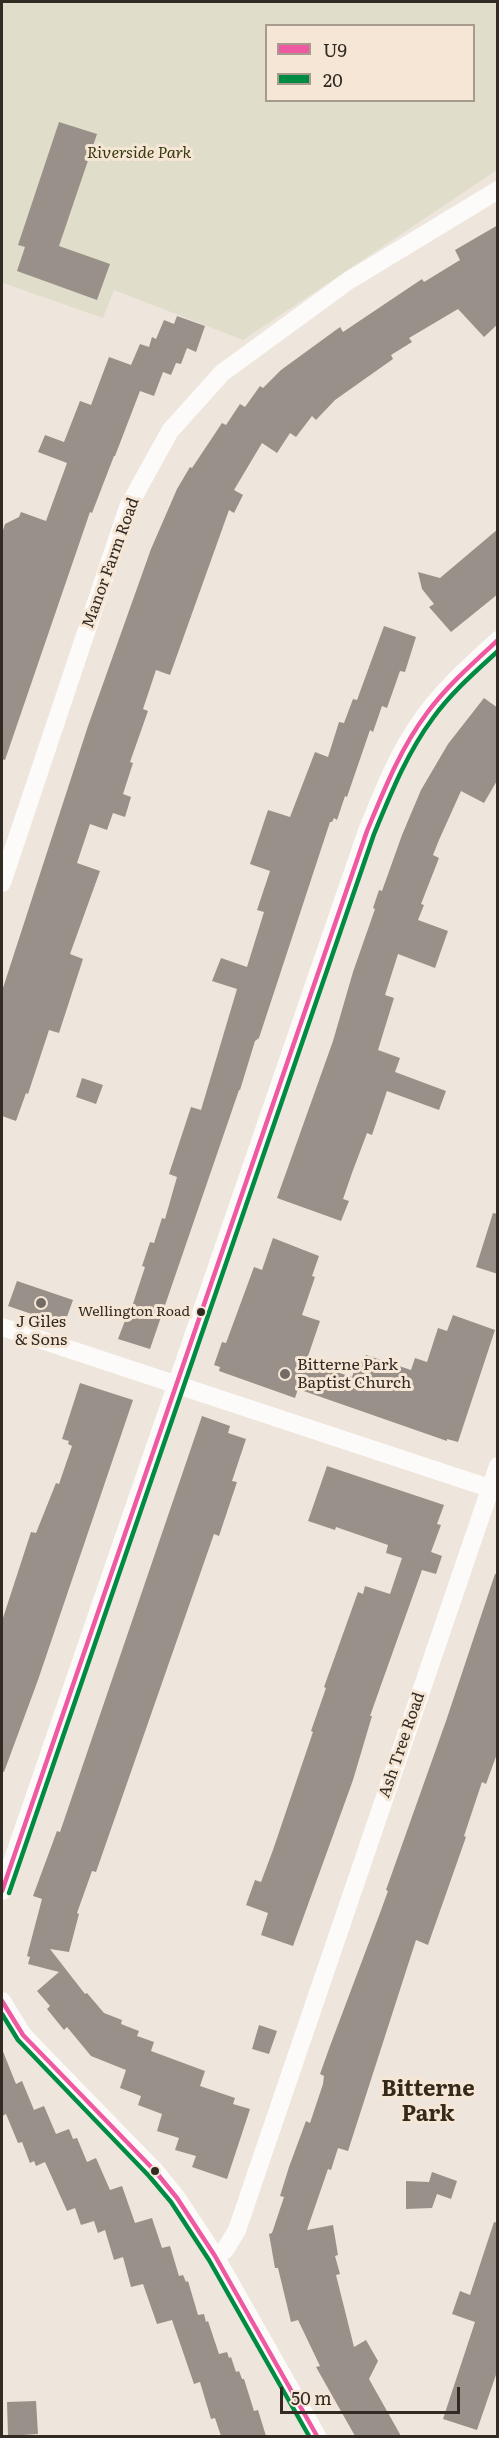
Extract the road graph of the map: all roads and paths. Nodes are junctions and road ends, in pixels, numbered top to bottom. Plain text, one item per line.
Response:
1 (498, 190) edge
2 (498, 640) edge
3 (2, 883) edge
4 (2, 1327) edge
5 (176, 1384) junction
6 (498, 1466) edge
7 (494, 1490) edge
8 (2, 1892) edge
9 (2, 2001) edge
10 (215, 2256) junction
11 (317, 2436) edge

1 - 3 street, Manor Farm Road
2 - 5 street
4 - 5 street
5 - 7 street
5 - 8 street
6 - 7 street, Ash Tree Road
7 - 10 street, Ash Tree Road
9 - 10 street
10 - 11 street

